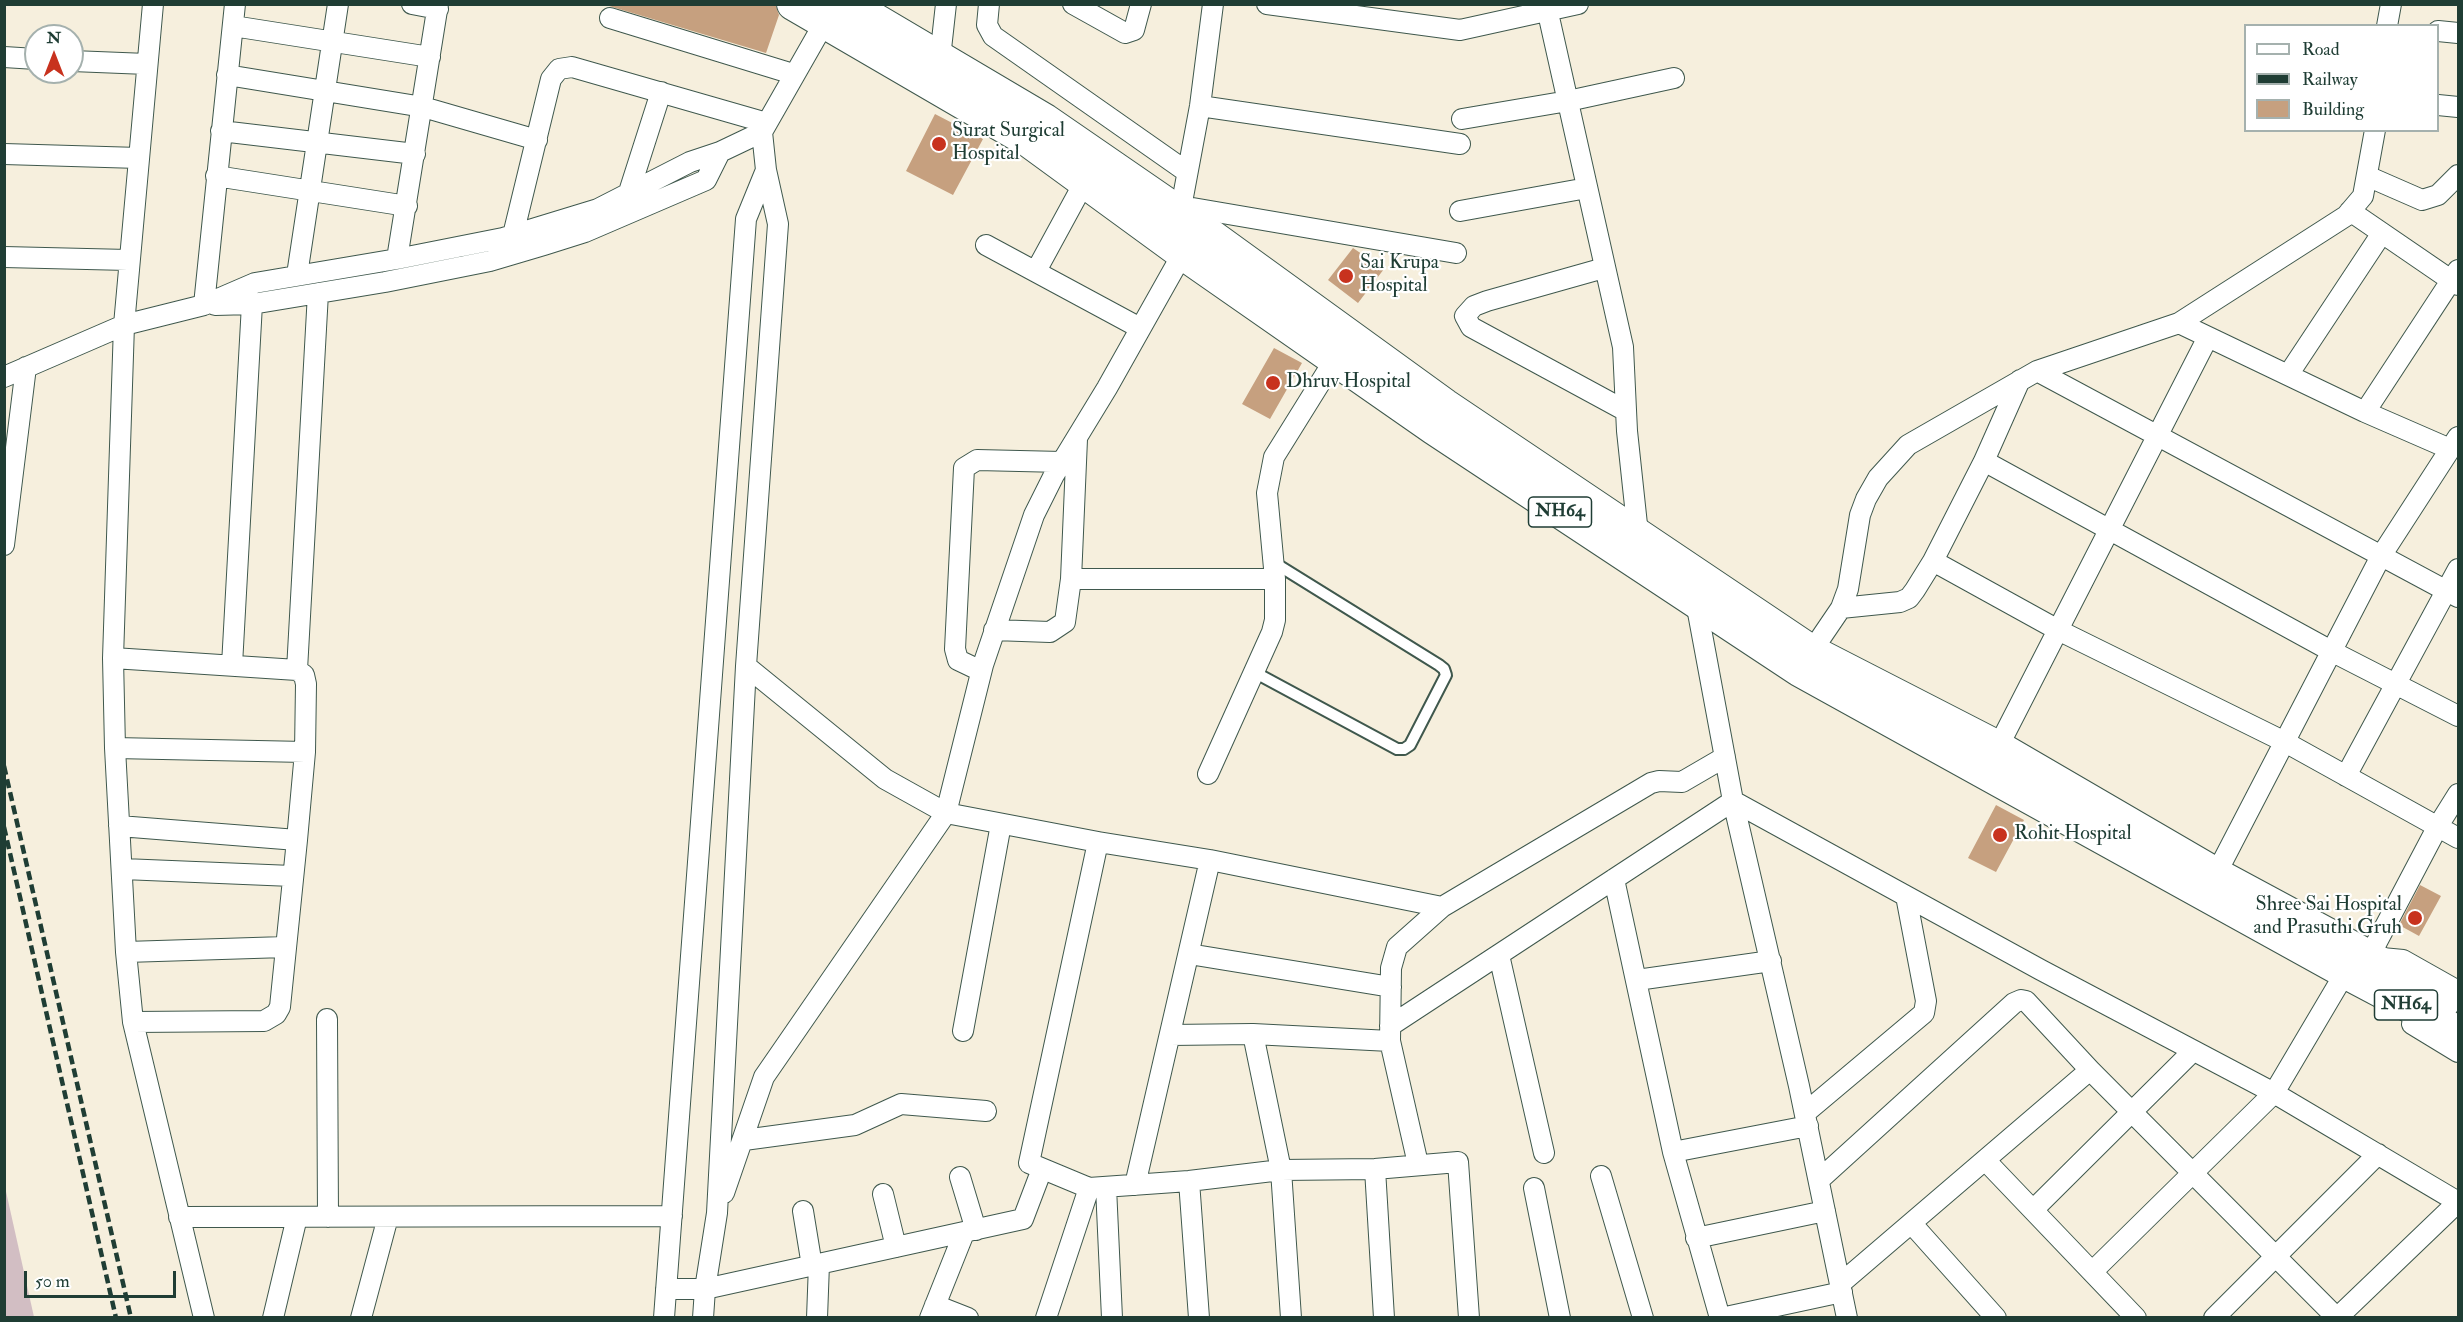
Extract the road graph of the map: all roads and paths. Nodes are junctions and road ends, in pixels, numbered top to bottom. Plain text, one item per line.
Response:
1 (153, 4) edge
2 (235, 4) edge
3 (338, 4) edge
4 (412, 4) edge
5 (793, 4) edge
6 (849, 4) edge
7 (946, 4) edge
8 (989, 4) edge
9 (1073, 4) edge
10 (1141, 4) edge
11 (1213, 4) edge
12 (1267, 4) edge
13 (1578, 4) edge
14 (2391, 4) edge
15 (438, 7) edge
16 (1547, 8) edge
17 (830, 14) edge
18 (610, 18) dead end
19 (2387, 24) edge
20 (232, 26) junction
21 (2439, 31) edge
22 (2458, 33) edge
23 (333, 42) junction
24 (4, 57) edge
25 (430, 57) junction
26 (24, 58) edge
27 (940, 58) junction
28 (84, 61) edge
29 (147, 64) junction
30 (793, 74) junction
31 (227, 75) junction
32 (1674, 78) dead end
33 (326, 90) junction
34 (661, 93) junction
35 (1568, 101) junction
36 (1200, 105) junction
37 (2439, 105) edge
38 (423, 106) junction
39 (2458, 107) edge
40 (1462, 119) dead end
41 (764, 127) junction
42 (221, 130) junction
43 (2375, 132) edge
44 (537, 140) junction
45 (318, 142) junction
46 (1460, 144) dead end
47 (720, 152) junction
48 (4, 154) edge
49 (415, 154) junction
50 (139, 158) junction
51 (766, 170) junction
52 (1187, 172) junction
53 (2458, 175) edge
54 (216, 176) junction
55 (2367, 176) junction
56 (1085, 181) junction
57 (1587, 188) junction
58 (311, 192) junction
59 (628, 195) junction
60 (407, 206) junction
61 (1460, 211) dead end
62 (2350, 211) junction
63 (1187, 215) junction
64 (2382, 233) junction
65 (513, 235) junction
66 (986, 245) dead end
67 (1182, 253) junction
68 (1456, 253) dead end
69 (4, 257) edge
70 (128, 260) junction
71 (397, 260) junction
72 (1604, 268) junction
73 (1036, 271) junction
74 (297, 275) junction
75 (2456, 278) edge
76 (318, 293) junction
77 (252, 304) junction
78 (204, 305) junction
79 (2179, 322) junction
80 (124, 325) junction
81 (1140, 328) junction
82 (2208, 337) junction
83 (1335, 359) junction
84 (26, 367) junction
85 (2029, 375) junction
86 (2288, 375) junction
87 (4, 377) edge
88 (1626, 411) junction
89 (2365, 412) junction
90 (2158, 435) junction
91 (1078, 437) junction
92 (2454, 443) edge
93 (1984, 461) junction
94 (1062, 462) junction
95 (2109, 529) junction
96 (1638, 534) junction
97 (4, 545) edge
98 (2381, 556) junction
99 (1933, 561) junction
100 (2458, 569) edge
101 (1274, 571) junction
102 (1071, 579) junction
103 (2452, 594) edge
104 (1696, 602) junction
105 (1841, 608) junction
106 (994, 630) junction
107 (2058, 630) junction
108 (2333, 652) junction
109 (113, 658) junction
110 (1805, 661) junction
111 (232, 665) junction
112 (746, 666) junction
113 (297, 670) junction
114 (981, 671) junction
115 (1254, 672) junction
116 (2395, 684) junction
117 (2458, 716) edge
118 (2286, 742) junction
119 (1998, 747) junction
120 (115, 748) junction
121 (305, 752) junction
122 (1725, 757) junction
123 (1208, 774) dead end
124 (2346, 776) junction
125 (2458, 794) edge
126 (1733, 801) junction
127 (946, 813) junction
128 (1001, 824) junction
129 (119, 826) junction
130 (2438, 826) junction
131 (2458, 838) edge
132 (297, 840) junction
133 (1098, 842) junction
134 (1210, 860) junction
135 (123, 869) junction
136 (2216, 874) junction
137 (292, 876) junction
138 (1614, 879) junction
139 (1906, 896) junction
140 (1442, 907) junction
141 (285, 947) junction
142 (126, 952) junction
143 (1189, 954) junction
144 (1499, 955) junction
145 (1771, 961) junction
146 (2360, 966) junction
147 (1637, 980) junction
148 (1391, 987) junction
149 (2458, 991) edge
150 (2458, 1013) edge
151 (327, 1019) dead end
152 (133, 1022) junction
153 (963, 1031) dead end
154 (2458, 1032) edge
155 (1253, 1034) junction
156 (1390, 1034) junction
157 (1170, 1035) junction
158 (2193, 1051) junction
159 (2458, 1052) edge
160 (2090, 1070) junction
161 (2274, 1093) junction
162 (2131, 1111) junction
163 (986, 1112) dead end
164 (1807, 1120) junction
165 (744, 1140) junction
166 (1673, 1152) junction
167 (1545, 1153) dead end
168 (2378, 1154) junction
169 (1985, 1160) junction
170 (1418, 1164) junction
171 (1042, 1168) junction
172 (1375, 1168) junction
173 (1281, 1170) junction
174 (2193, 1173) junction
175 (1601, 1176) dead end
176 (960, 1177) dead end
177 (1819, 1180) junction
178 (1189, 1181) junction
179 (1135, 1185) junction
180 (1097, 1187) junction
181 (1534, 1188) dead end
182 (883, 1194) dead end
183 (2458, 1202) edge
184 (2033, 1210) junction
185 (804, 1211) dead end
186 (1825, 1211) junction
187 (717, 1213) junction
188 (672, 1216) junction
189 (179, 1217) junction
190 (297, 1217) junction
191 (328, 1217) junction
192 (388, 1217) junction
193 (1912, 1224) junction
194 (970, 1231) junction
195 (1696, 1238) junction
196 (896, 1247) junction
197 (2276, 1256) junction
198 (816, 1265) junction
199 (2092, 1272) junction
200 (666, 1289) junction
201 (705, 1289) junction
202 (1846, 1304) edge
203 (932, 1311) edge
204 (204, 1317) edge
205 (273, 1317) edge
206 (362, 1317) edge
207 (664, 1317) edge
208 (703, 1317) edge
209 (817, 1317) edge
210 (968, 1317) edge
211 (1046, 1317) edge
212 (1112, 1317) edge
213 (1199, 1317) edge
214 (1291, 1317) edge
215 (1384, 1317) edge
216 (1469, 1317) edge
217 (1560, 1317) edge
218 (1643, 1317) edge
219 (1721, 1317) edge
220 (1996, 1317) edge
221 (2136, 1317) edge
222 (2214, 1317) edge

1 - 29 street
2 - 20 street
3 - 23 street
4 - 15 street
5 - 17 main road, NH64
6 - 27 main road, NH64
7 - 27 street
8 - 52 street
9 - 10 street
11 - 36 street
12 - 16 street
13 - 16 street
14 - 19 street
15 - 25 street
16 - 35 street
17 - 30 street
17 - 56 main road, NH64
18 - 30 street
20 - 23 street
20 - 31 street
21 - 22 street
23 - 25 street
23 - 33 street
24 - 26 street
25 - 38 street
27 - 63 main road, NH64
28 - 29 street
29 - 50 street
30 - 41 street
31 - 33 street
31 - 42 street
32 - 35 street
33 - 38 street
33 - 45 street
34 - 41 street
34 - 44 street
34 - 59 street
35 - 40 street
35 - 57 street
36 - 46 street
36 - 52 street
37 - 39 street
38 - 44 street
38 - 49 street
41 - 47 street
41 - 51 street
42 - 45 street
42 - 54 street
43 - 55 street
44 - 65 street
45 - 49 street
45 - 58 street
47 - 59 street
47 - 76 street
48 - 50 street
49 - 60 street
50 - 70 street
51 - 112 street
51 - 188 street
52 - 63 street
53 - 55 street
54 - 58 street
54 - 78 street
55 - 62 street
56 - 67 main road, NH64
56 - 73 street
57 - 61 street
57 - 72 street
58 - 60 street
58 - 74 street
59 - 65 street
60 - 71 street
62 - 64 street
62 - 79 street
63 - 67 street
63 - 68 street
63 - 96 main road, NH64
64 - 75 street
64 - 86 street
65 - 71 street
66 - 73 street
67 - 81 street
67 - 83 main road, NH64
69 - 70 street
70 - 80 street
71 - 74 street
72 - 88 street
72 - 88 street
73 - 81 street
74 - 78 street
75 - 89 street
76 - 77 street
76 - 113 street
77 - 78 street
77 - 111 street
78 - 80 street
79 - 82 street
79 - 85 street
80 - 84 street
80 - 109 street
81 - 91 street
82 - 86 street
82 - 90 street
83 - 101 street
83 - 104 main road, NH64
84 - 87 street
84 - 97 street
85 - 90 street
85 - 93 street
85 - 105 street
86 - 89 street
88 - 96 street
89 - 92 street
90 - 95 street
90 - 98 street
91 - 94 street
91 - 102 street
92 - 98 street
93 - 95 street
93 - 99 street
94 - 106 street
94 - 114 street
95 - 107 street
95 - 108 street
96 - 110 main road, NH64
98 - 103 street
98 - 108 street
99 - 105 street
99 - 107 street
100 - 103 street
101 - 102 street
101 - 115 street
101 - 115 lane
102 - 106 street
103 - 116 street
104 - 110 main road, NH64
104 - 122 street
105 - 110 street
106 - 114 street
107 - 118 street
107 - 119 street
108 - 116 street
108 - 118 street
109 - 111 street
109 - 120 street
110 - 119 main road, NH64
110 - 146 main road, NH64
111 - 113 street
112 - 127 street
112 - 187 street
113 - 121 street
114 - 127 street
115 - 123 street
116 - 117 street
116 - 124 street
118 - 124 street
118 - 136 street
119 - 136 main road, NH64
120 - 121 street
120 - 129 street
121 - 132 street
122 - 126 street
122 - 140 street
124 - 130 street
125 - 130 street
126 - 138 street
126 - 139 street
126 - 145 street
127 - 128 street
127 - 165 street
128 - 133 street
128 - 153 street
129 - 132 street
129 - 135 street
130 - 131 street
130 - 146 street
132 - 137 street
133 - 134 street
133 - 171 street
134 - 140 street
134 - 143 street
135 - 137 street
135 - 142 street
136 - 146 main road, NH64
137 - 141 street
138 - 144 street
138 - 147 street
139 - 158 street
139 - 164 street
140 - 148 street
141 - 142 street
141 - 152 street
142 - 152 street
143 - 148 street
143 - 157 street
144 - 156 street
144 - 167 street
145 - 147 street
145 - 164 street
146 - 149 street
146 - 150 main road, NH64
146 - 154 main road, NH64
146 - 159 street
146 - 161 street
147 - 166 street
148 - 156 street
151 - 191 street
152 - 189 street
155 - 156 street
155 - 157 street
155 - 173 street
156 - 170 street
157 - 179 street
158 - 161 street
158 - 162 street
160 - 162 street
160 - 169 street
160 - 177 street
161 - 168 street
161 - 174 street
162 - 174 street
162 - 184 street
163 - 165 street
164 - 166 street
164 - 177 street
165 - 187 street
166 - 195 street
168 - 183 street
168 - 197 street
169 - 184 street
169 - 193 street
170 - 172 street
170 - 216 street
171 - 180 street
171 - 194 street
172 - 173 street
172 - 215 street
173 - 178 street
173 - 214 street
174 - 197 street
174 - 199 street
175 - 218 street
176 - 194 street
177 - 186 street
178 - 179 street
178 - 213 street
179 - 180 street
180 - 211 street
180 - 212 street
181 - 217 street
182 - 196 street
183 - 197 street
184 - 199 street
185 - 198 street
186 - 195 street
186 - 202 street
187 - 201 street
188 - 192 street
188 - 200 street
189 - 190 street
189 - 204 street
190 - 191 street
190 - 205 street
191 - 192 street
192 - 206 street
193 - 202 street
193 - 220 street
194 - 196 street
194 - 203 street
195 - 219 street
196 - 198 street
197 - 222 street
198 - 201 street
198 - 209 street
199 - 221 street
200 - 201 street
200 - 207 street
201 - 208 street
202 - 219 street
203 - 210 street

